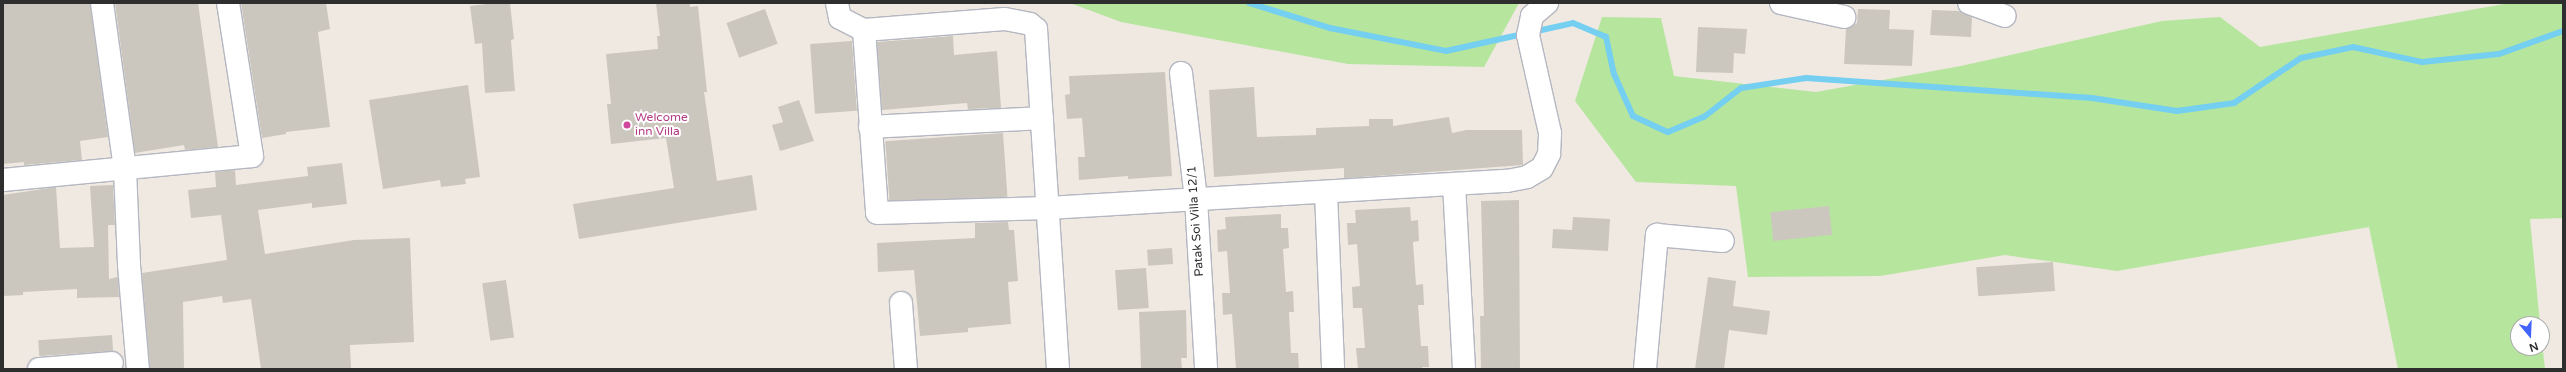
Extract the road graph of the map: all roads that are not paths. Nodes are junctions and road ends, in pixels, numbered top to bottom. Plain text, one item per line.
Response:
1 (102, 3) edge
2 (228, 3) edge
3 (836, 3) edge
4 (1547, 3) edge
5 (1781, 3) edge
6 (1969, 3) edge
7 (2004, 16) dead end
8 (1844, 17) dead end
9 (864, 30) junction
10 (1181, 73) dead end
11 (1042, 118) junction
12 (870, 127) junction
13 (125, 169) junction
14 (3, 180) edge
15 (1454, 184) junction
16 (1326, 192) junction
17 (1196, 199) junction
18 (1048, 208) junction
19 (1723, 241) dead end
20 (901, 303) dead end
21 (112, 363) dead end
22 (39, 369) edge
23 (138, 369) edge
24 (906, 369) edge
25 (1058, 369) edge
26 (1206, 369) edge
27 (1334, 369) edge
28 (1464, 369) edge
29 (1645, 369) edge

1 - 13 street
2 - 13 street
3 - 9 street
4 - 15 street
5 - 8 street
6 - 7 street
9 - 11 street
9 - 12 street
10 - 17 street, Patak Soi Villa 12/1
11 - 12 street
11 - 18 street
12 - 18 street
13 - 14 street
13 - 23 street
15 - 16 street
15 - 28 street
16 - 17 street
16 - 27 street
17 - 18 street
17 - 26 street, Patak Soi Villa 12/1
18 - 25 street
19 - 29 street
20 - 24 street
21 - 22 street

